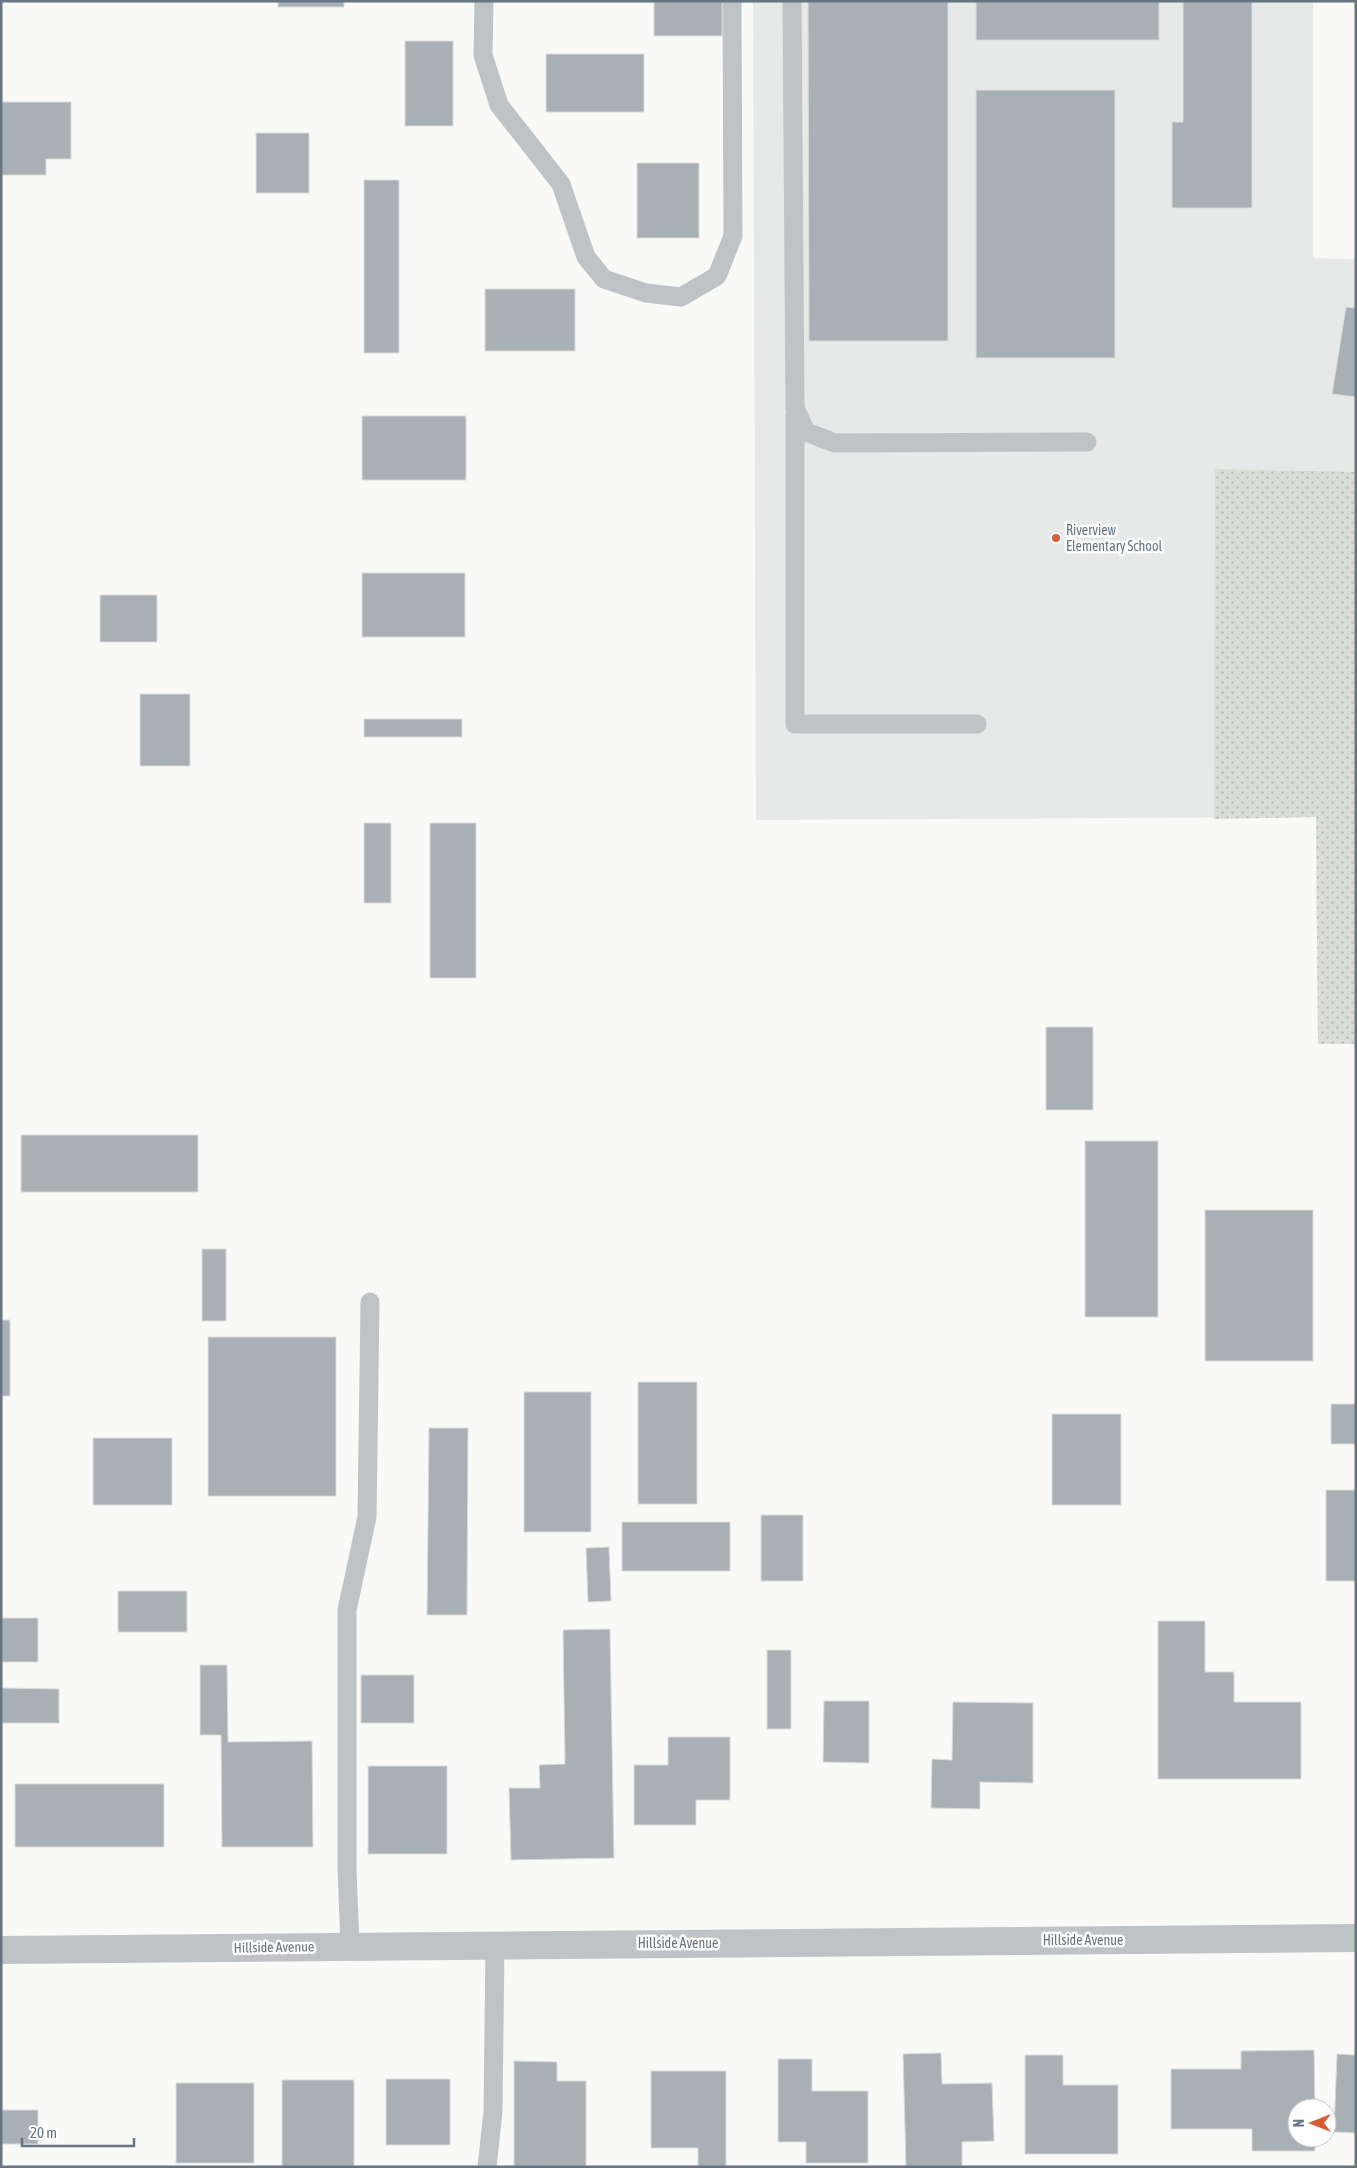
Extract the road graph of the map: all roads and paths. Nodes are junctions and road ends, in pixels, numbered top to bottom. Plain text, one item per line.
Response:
1 (484, 1) edge
2 (732, 1) edge
3 (792, 1) edge
4 (795, 408) junction
5 (1087, 442) dead end
6 (977, 724) dead end
7 (370, 1302) dead end
8 (1356, 1938) edge
9 (495, 1945) junction
10 (350, 1946) junction
11 (1, 1950) edge
12 (488, 2167) edge

1 - 2 lane
3 - 4 lane
4 - 5 lane
4 - 6 lane
7 - 10 lane
8 - 9 street, Hillside Avenue
9 - 10 street, Hillside Avenue
9 - 12 lane
10 - 11 street, Hillside Avenue

